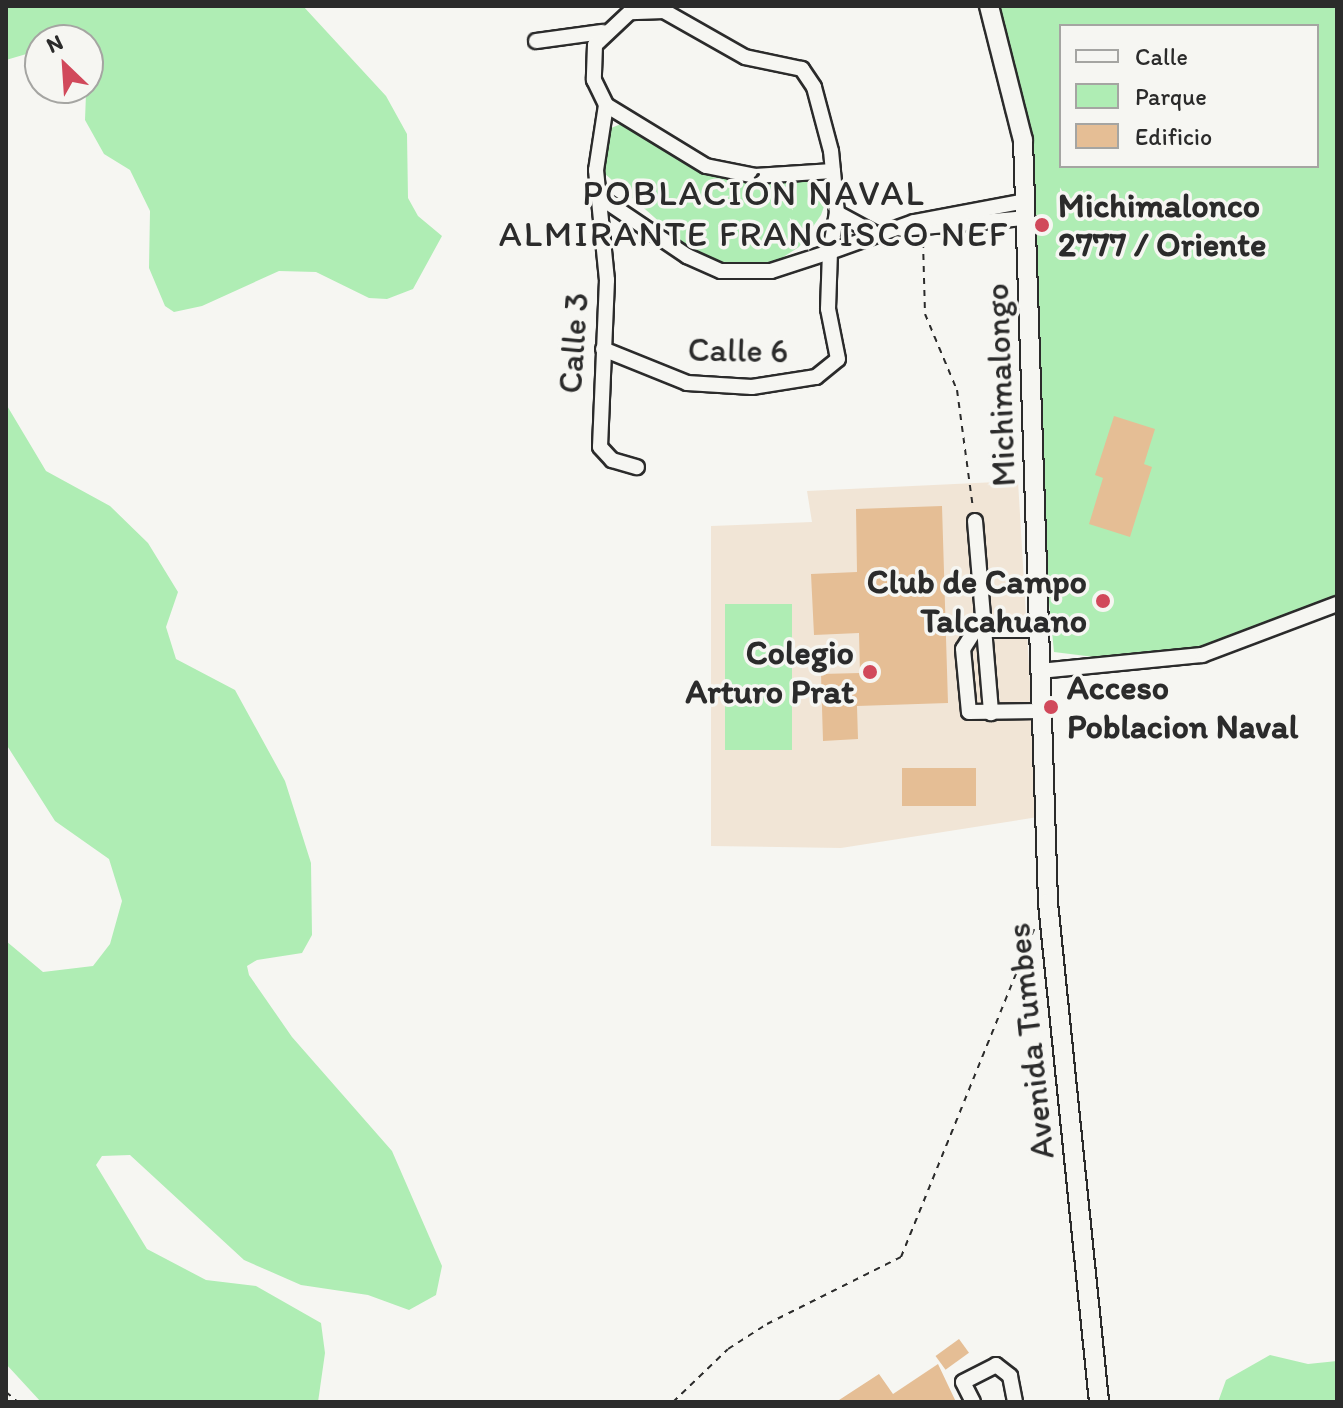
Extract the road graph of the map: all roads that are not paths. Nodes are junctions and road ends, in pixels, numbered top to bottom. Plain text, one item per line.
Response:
1 (989, 6) edge
2 (602, 32) junction
3 (536, 41) dead end
4 (606, 105) junction
5 (833, 171) junction
6 (601, 198) junction
7 (1026, 209) junction
8 (837, 213) junction
9 (902, 229) junction
10 (874, 233) junction
11 (830, 252) junction
12 (603, 349) junction
13 (637, 467) dead end
14 (975, 521) road end
15 (1337, 604) edge
16 (985, 630) junction
17 (1038, 630) junction
18 (1039, 671) junction
19 (1040, 711) junction
20 (991, 713) junction
21 (973, 1402) edge
22 (1015, 1402) edge
23 (1099, 1402) edge

1 - 7 main road, Michimalongo
2 - 3 street
2 - 4 street, Calle 3
2 - 5 street
4 - 5 street
4 - 6 street, Calle 3
5 - 8 street
6 - 11 street
6 - 12 street, Calle 3
7 - 9 street
7 - 9 street
7 - 17 main road, Michimalongo
8 - 10 street
8 - 11 street
9 - 10 street
10 - 11 street
11 - 12 street, Calle 6
12 - 13 street, Calle 3
14 - 16 street
15 - 18 street
16 - 17 street
16 - 20 street
16 - 20 street
17 - 18 main road, Michimalongo
18 - 19 main road, Avenida Tumbes
19 - 20 street
19 - 23 main road, Avenida Tumbes
21 - 22 street

